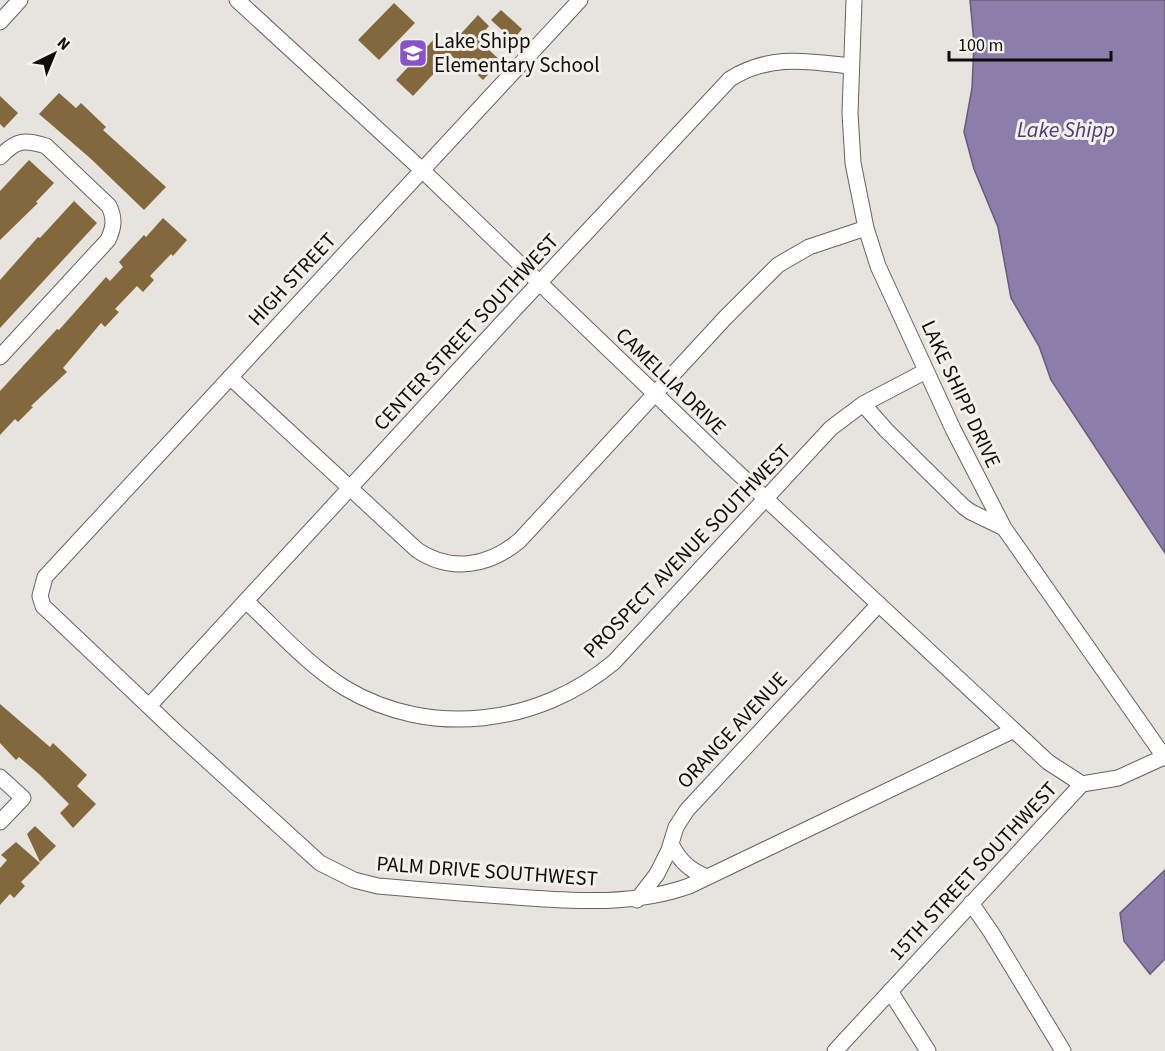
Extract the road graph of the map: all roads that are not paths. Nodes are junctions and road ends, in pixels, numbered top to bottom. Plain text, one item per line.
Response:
1 (20, 0) edge
2 (237, 0) edge
3 (580, 0) edge
4 (854, 0) edge
5 (0, 22) edge
6 (851, 66) junction
7 (0, 157) edge
8 (422, 170) junction
9 (866, 228) junction
10 (539, 284) junction
11 (0, 357) edge
12 (926, 371) junction
13 (230, 377) junction
14 (655, 396) junction
15 (863, 404) junction
16 (350, 489) junction
17 (766, 499) junction
18 (1004, 528) junction
19 (41, 589) joint
20 (246, 601) junction
21 (879, 604) junction
22 (149, 706) junction
23 (1014, 730) junction
24 (1165, 758) edge
25 (0, 777) edge
26 (1082, 784) junction
27 (0, 822) edge
28 (671, 844) junction
29 (707, 877) junction
30 (637, 900) junction
31 (971, 903) junction
32 (890, 992) junction
33 (836, 1051) edge
34 (928, 1051) edge
35 (1063, 1051) edge

1 - 5 street
2 - 8 street, CAMELLIA DRIVE
3 - 8 street, HIGH STREET
4 - 6 street, LAKE SHIPP DRIVE
6 - 9 street, LAKE SHIPP DRIVE
6 - 10 street, CENTER STREET SOUTHWEST
7 - 11 street
8 - 10 street, CAMELLIA DRIVE
8 - 13 street, HIGH STREET
9 - 12 street, LAKE SHIPP DRIVE
9 - 14 street
10 - 14 street, CAMELLIA DRIVE
10 - 16 street, CENTER STREET SOUTHWEST
12 - 15 street, PROSPECT AVENUE SOUTHWEST
12 - 18 street, LAKE SHIPP DRIVE
13 - 16 street
13 - 19 street, HIGH STREET
14 - 16 street
14 - 17 street, CAMELLIA DRIVE
15 - 17 street, PROSPECT AVENUE SOUTHWEST
15 - 18 street
16 - 20 street, CENTER STREET SOUTHWEST
17 - 20 street, PROSPECT AVENUE SOUTHWEST
17 - 21 street, CAMELLIA DRIVE
18 - 24 street, LAKE SHIPP DRIVE
19 - 22 street, PALM DRIVE SOUTHWEST
20 - 22 street, CENTER STREET SOUTHWEST
21 - 23 street, CAMELLIA DRIVE
21 - 28 street, ORANGE AVENUE
22 - 30 street, PALM DRIVE SOUTHWEST
23 - 26 street, CAMELLIA DRIVE
23 - 29 street, PALM DRIVE SOUTHWEST
24 - 26 street, 15TH STREET SOUTHWEST
25 - 27 street
26 - 31 street, 15TH STREET SOUTHWEST
28 - 29 street
28 - 30 street, ORANGE AVENUE
29 - 30 street, PALM DRIVE SOUTHWEST
31 - 32 street, 15TH STREET SOUTHWEST
31 - 35 street
32 - 33 street, 15TH STREET SOUTHWEST
32 - 34 street

